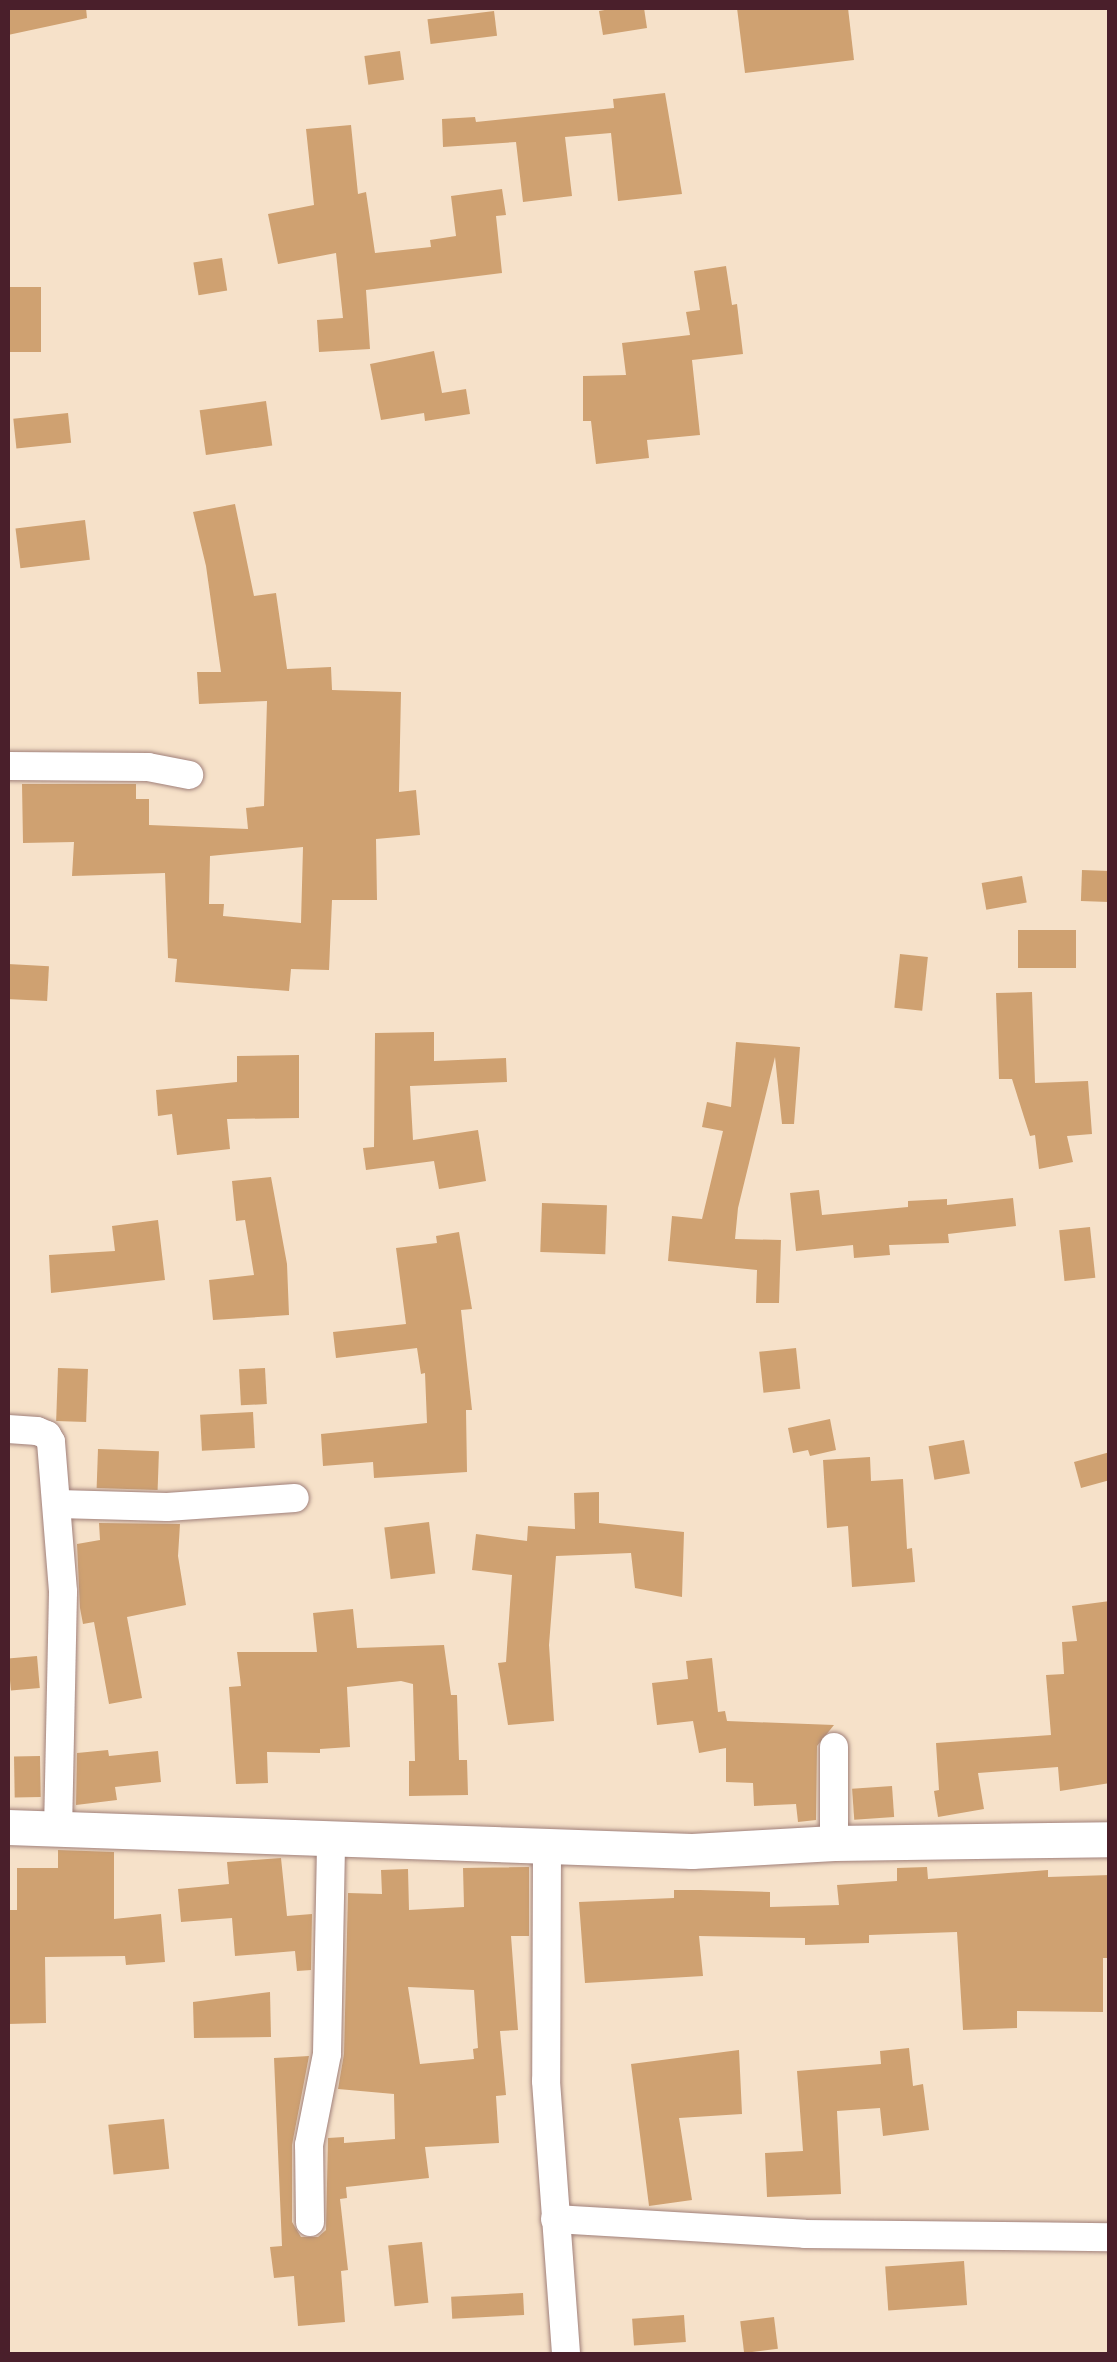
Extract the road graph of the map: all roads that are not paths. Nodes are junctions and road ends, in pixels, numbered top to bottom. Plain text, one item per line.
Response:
1 (8, 766) edge
2 (188, 775) dead end
3 (8, 1429) edge
4 (295, 1498) dead end
5 (58, 1504) junction
6 (834, 1747) dead end
7 (8, 1828) edge
8 (58, 1828) junction
9 (1110, 1839) edge
10 (332, 1842) junction
11 (834, 1843) junction
12 (547, 1848) junction
13 (555, 2219) junction
14 (310, 2222) dead end
15 (1110, 2237) edge
16 (566, 2354) edge

1 - 2 street
3 - 5 street
4 - 5 street
5 - 8 street
6 - 11 street
7 - 8 street
8 - 10 street
9 - 11 street
10 - 12 street
10 - 14 street
11 - 12 street
12 - 13 street
13 - 15 street
13 - 16 street

